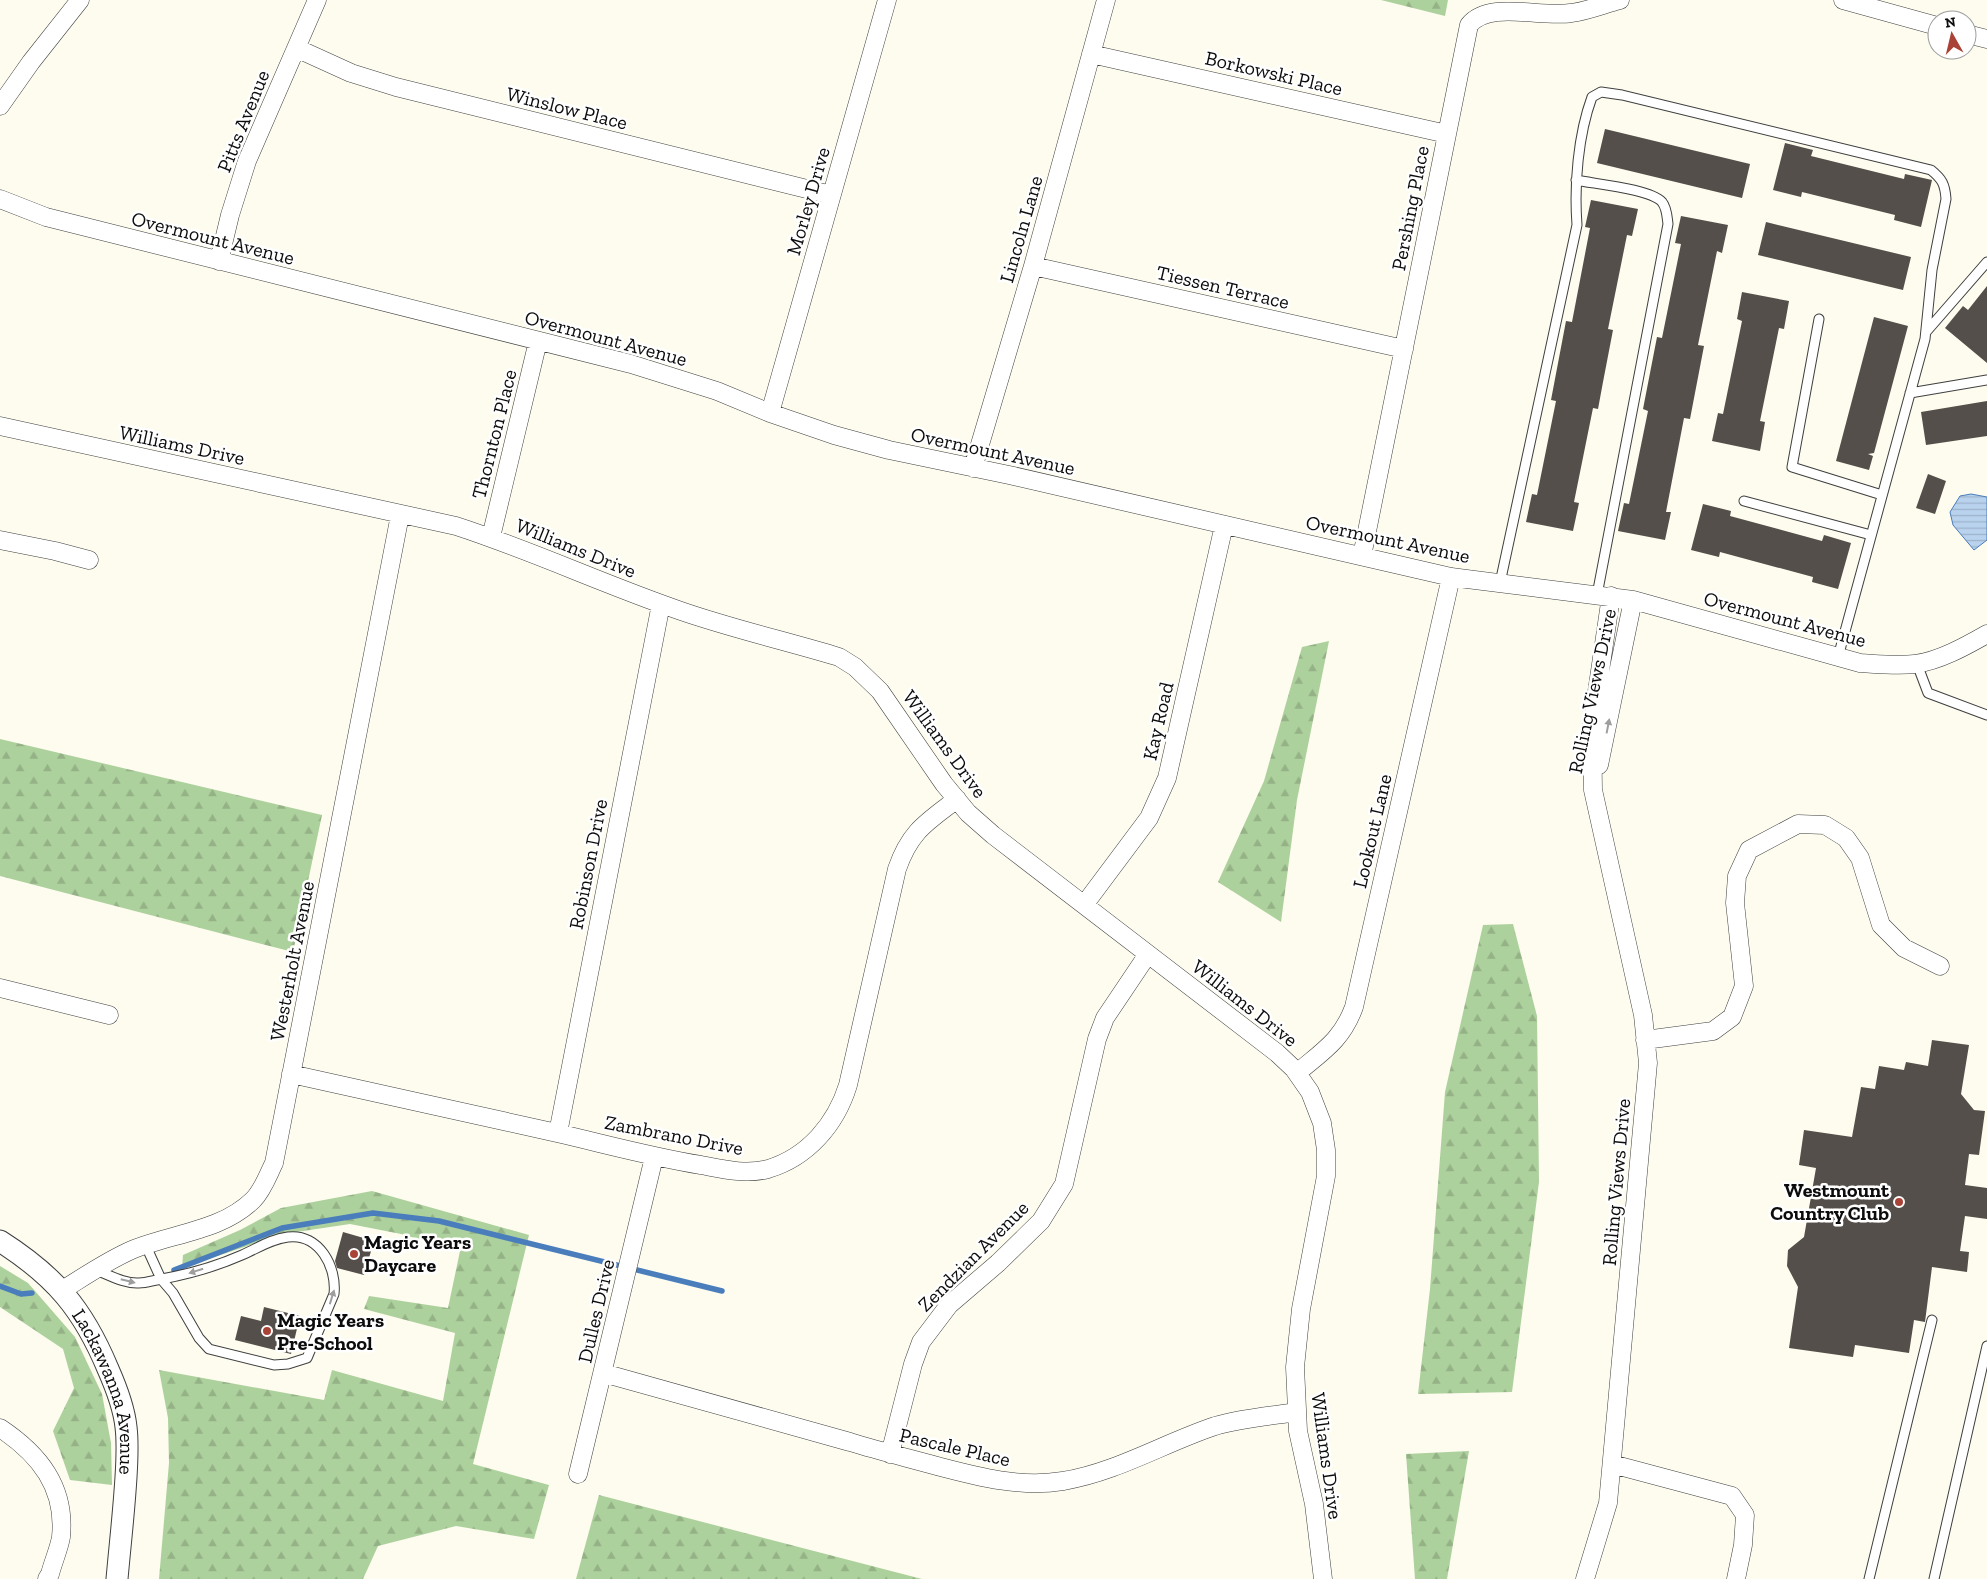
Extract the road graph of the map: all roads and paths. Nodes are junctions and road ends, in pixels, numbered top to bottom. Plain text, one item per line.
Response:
1 (80, 0) edge
2 (317, 0) edge
3 (887, 0) edge
4 (1106, 0) edge
5 (1620, 0) edge
6 (1843, 0) edge
7 (1869, 4) edge
8 (1927, 23) edge
9 (296, 48) junction
10 (1091, 54) junction
11 (0, 106) edge
12 (1447, 134) junction
13 (1576, 180) junction
14 (832, 195) junction
15 (0, 199) edge
16 (219, 261) junction
17 (1987, 262) edge
18 (1033, 266) junction
19 (1819, 318) dead end
20 (1926, 332) junction
21 (538, 341) junction
22 (1404, 349) junction
23 (1987, 380) edge
24 (1910, 393) junction
25 (770, 413) junction
26 (0, 426) edge
27 (973, 468) junction
28 (1882, 495) junction
29 (1744, 502) dead end
30 (400, 515) junction
31 (1224, 525) junction
32 (1871, 535) junction
33 (491, 537) junction
34 (0, 540) edge
35 (1362, 556) junction
36 (89, 560) dead end
37 (1451, 577) junction
38 (1500, 583) junction
39 (1604, 596) junction
40 (1632, 600) junction
41 (661, 604) junction
42 (1987, 634) edge
43 (1838, 657) junction
44 (1917, 664) junction
45 (1987, 715) edge
46 (1593, 790) junction
47 (957, 799) junction
48 (1084, 905) junction
49 (1148, 954) junction
50 (1940, 966) dead end
51 (0, 988) edge
52 (108, 1015) dead end
53 (1645, 1040) junction
54 (1297, 1073) junction
55 (291, 1074) junction
56 (558, 1133) junction
57 (654, 1157) junction
58 (0, 1242) edge
59 (146, 1246) junction
60 (96, 1270) junction
61 (161, 1279) junction
62 (61, 1290) junction
63 (1932, 1320) dead end
64 (1987, 1346) edge
65 (603, 1373) junction
66 (1297, 1412) junction
67 (0, 1428) edge
68 (890, 1454) junction
69 (1612, 1464) junction
70 (578, 1474) dead end
71 (46, 1579) edge
72 (117, 1579) edge
73 (1323, 1579) edge
74 (1585, 1579) edge
75 (1736, 1579) edge
76 (1869, 1579) edge
77 (1934, 1579) edge

1 - 11 street
2 - 9 street, Pitts Avenue
3 - 14 street, Morley Drive
4 - 10 street, Lincoln Lane
5 - 12 street, Pershing Place
6 - 7 street
7 - 8 street
9 - 14 street, Winslow Place
9 - 16 street, Pitts Avenue
10 - 12 street, Borkowski Place
10 - 18 street, Lincoln Lane
12 - 22 street, Pershing Place
13 - 20 lane
13 - 38 lane
13 - 39 lane
14 - 25 street, Morley Drive
15 - 16 street, Overmount Avenue
16 - 21 street, Overmount Avenue
17 - 20 lane
18 - 22 street, Tiessen Terrace
18 - 27 street, Lincoln Lane
19 - 28 lane
20 - 24 lane
21 - 25 street, Overmount Avenue
21 - 33 street, Thornton Place
22 - 35 street, Pershing Place
23 - 24 lane
24 - 28 lane
25 - 27 street, Overmount Avenue
26 - 30 street, Williams Drive
27 - 31 street, Overmount Avenue
28 - 32 lane
29 - 32 lane
30 - 33 street, Williams Drive
30 - 55 street, Westerholt Avenue
31 - 35 street, Overmount Avenue
31 - 48 street, Kay Road
32 - 43 lane
33 - 41 street, Williams Drive
34 - 36 street
35 - 37 street, Overmount Avenue
37 - 38 street, Overmount Avenue
37 - 54 street, Lookout Lane
38 - 39 street, Overmount Avenue
39 - 40 street, Overmount Avenue
39 - 46 street, Rolling Views Drive
40 - 43 street, Overmount Avenue
46 -> 40 street, Rolling Views Drive
41 - 47 street, Williams Drive
41 - 56 street, Robinson Drive
42 - 44 street, Overmount Avenue
43 - 44 street, Overmount Avenue
44 - 45 lane
46 - 53 street, Rolling Views Drive
47 - 48 street, Williams Drive
47 - 57 street, Zambrano Drive
48 - 49 street, Williams Drive
49 - 54 street, Williams Drive
49 - 68 street, Zendzian Avenue
50 - 53 street
51 - 52 street
53 - 69 street, Rolling Views Drive
54 - 66 street, Williams Drive
55 - 56 street, Zambrano Drive
55 - 59 street, Westerholt Avenue
56 - 57 street, Zambrano Drive
57 - 65 street, Dulles Drive
58 - 62 street, Lackawanna Avenue
59 - 60 street, Westerholt Avenue
59 - 61 lane
60 -> 61 lane
60 - 62 street, Westerholt Avenue
61 -> 61 lane
62 - 72 street, Lackawanna Avenue
63 - 76 lane
64 - 77 lane
65 - 68 street, Pascale Place
65 - 70 street, Dulles Drive
66 - 68 street, Pascale Place
66 - 73 street, Williams Drive
67 - 71 street
69 - 74 street, Rolling Views Drive
69 - 75 street

